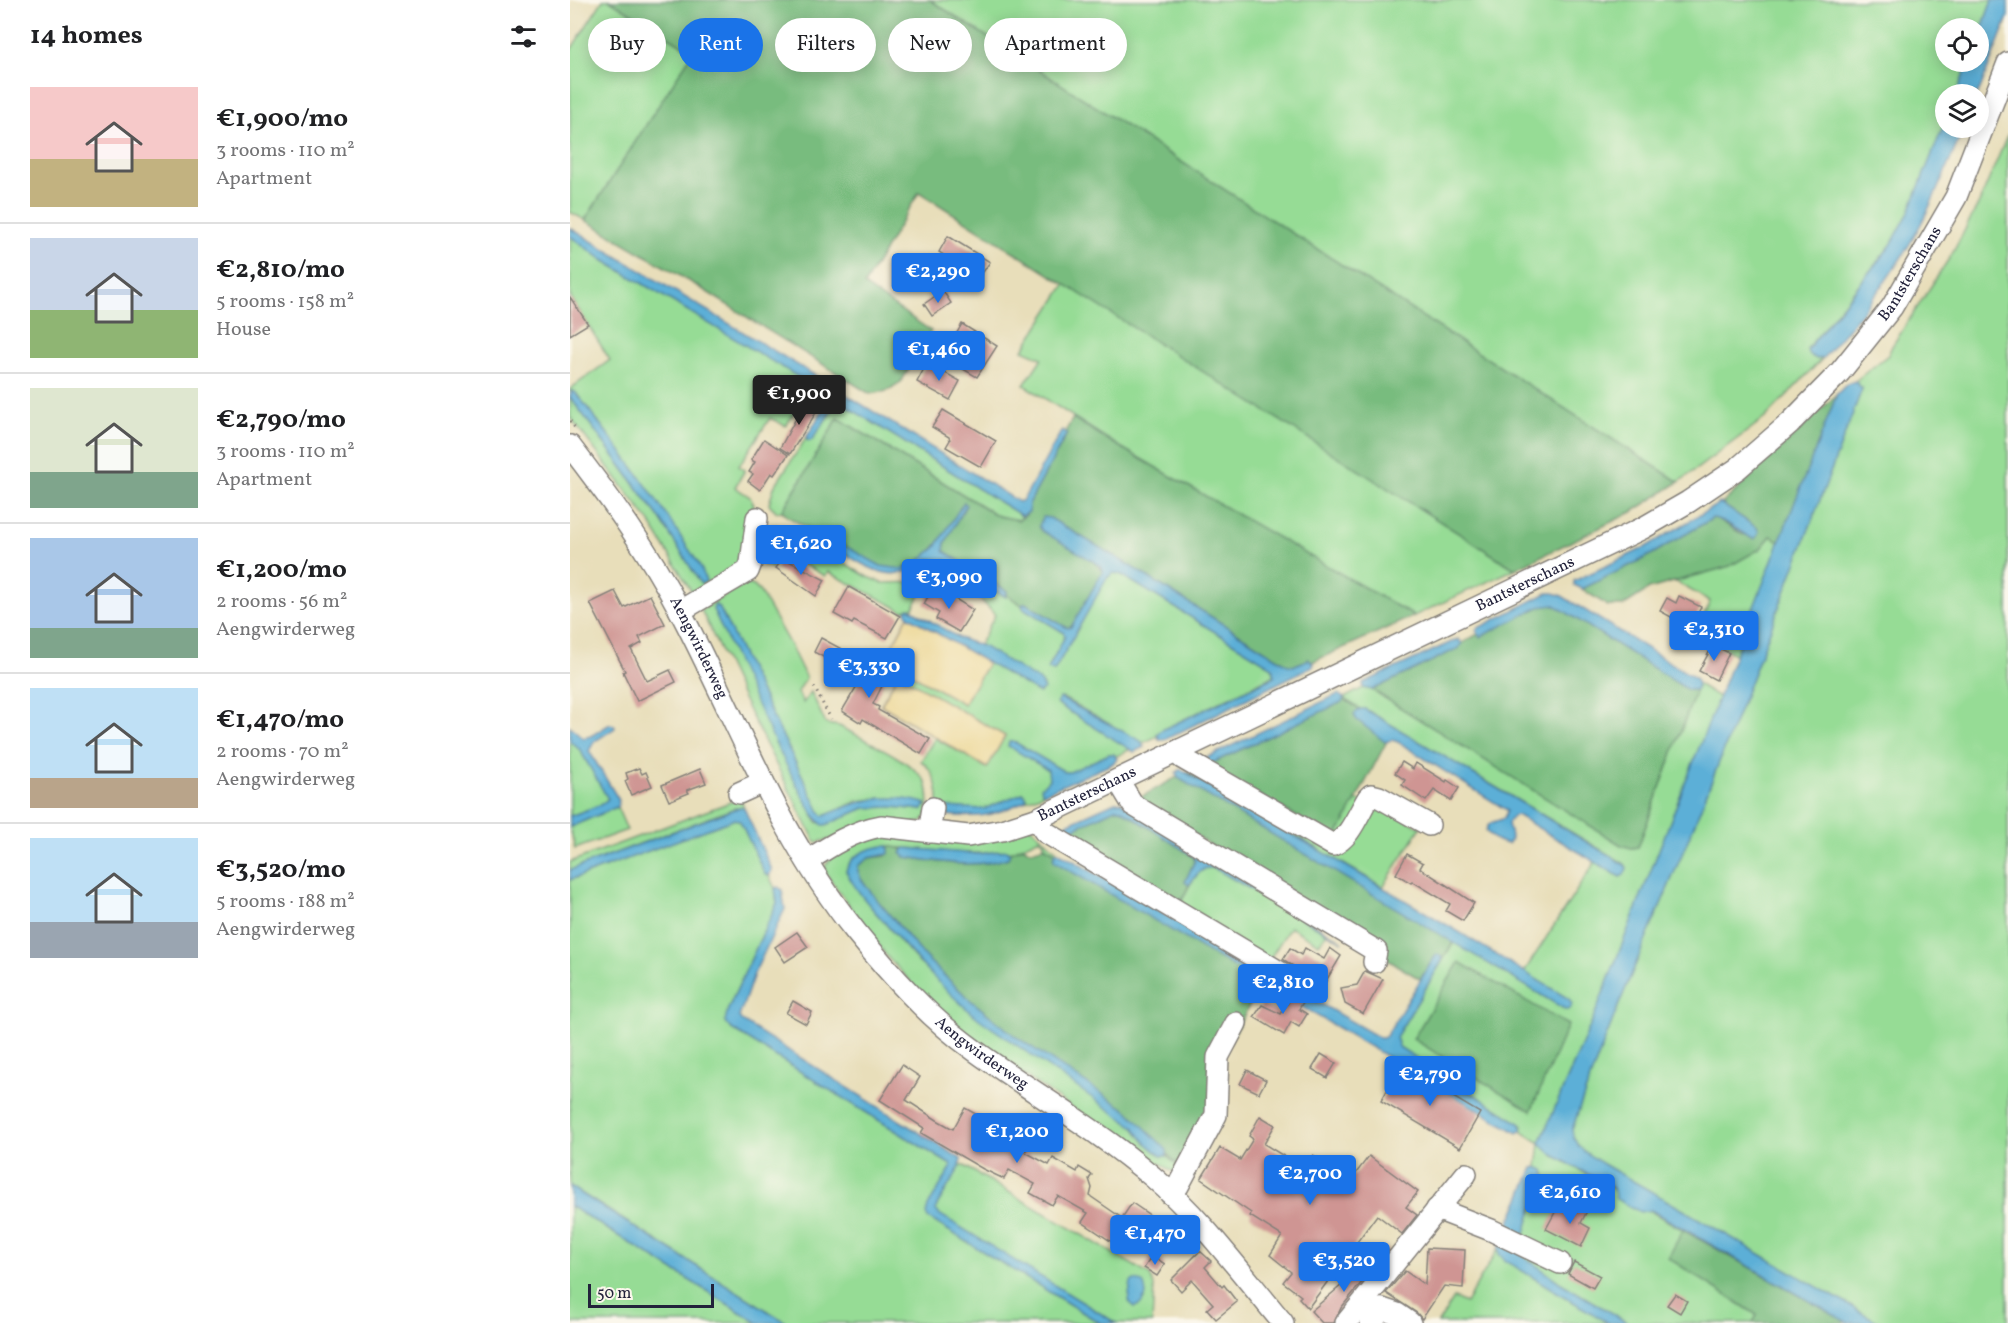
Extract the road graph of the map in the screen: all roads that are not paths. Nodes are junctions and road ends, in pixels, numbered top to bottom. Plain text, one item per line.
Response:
1 (2008, 63) edge
2 (570, 446) edge
3 (759, 523) dead end
4 (680, 611) junction
5 (1180, 750) junction
6 (1118, 780) junction
7 (763, 782) junction
8 (739, 793) dead end
9 (933, 808) dead end
10 (1036, 819) junction
11 (1429, 825) dead end
12 (929, 832) junction
13 (807, 861) junction
14 (1374, 962) dead end
15 (1298, 983) dead end
16 (1236, 1023) dead end
17 (1466, 1174) dead end
18 (1170, 1193) junction
19 (1437, 1209) junction
20 (1560, 1263) dead end
21 (1283, 1323) edge
22 (1346, 1323) edge
23 (1371, 1323) edge
24 (1410, 1323) edge

1 - 5 street, Bantsterschans
2 - 4 street, Aengwirderweg
3 - 4 street
4 - 7 street, Aengwirderweg
5 - 6 street, Bantsterschans
5 - 11 street
6 - 10 street, Bantsterschans
6 - 14 street
7 - 8 street
7 - 13 street, Aengwirderweg
9 - 12 street
10 - 12 street, Bantsterschans
10 - 15 street
12 - 13 street, Bantsterschans
13 - 18 street, Aengwirderweg
16 - 18 street
17 - 19 street
18 - 21 street, Aengwirderweg
19 - 20 street
19 - 22 street
23 - 24 street

